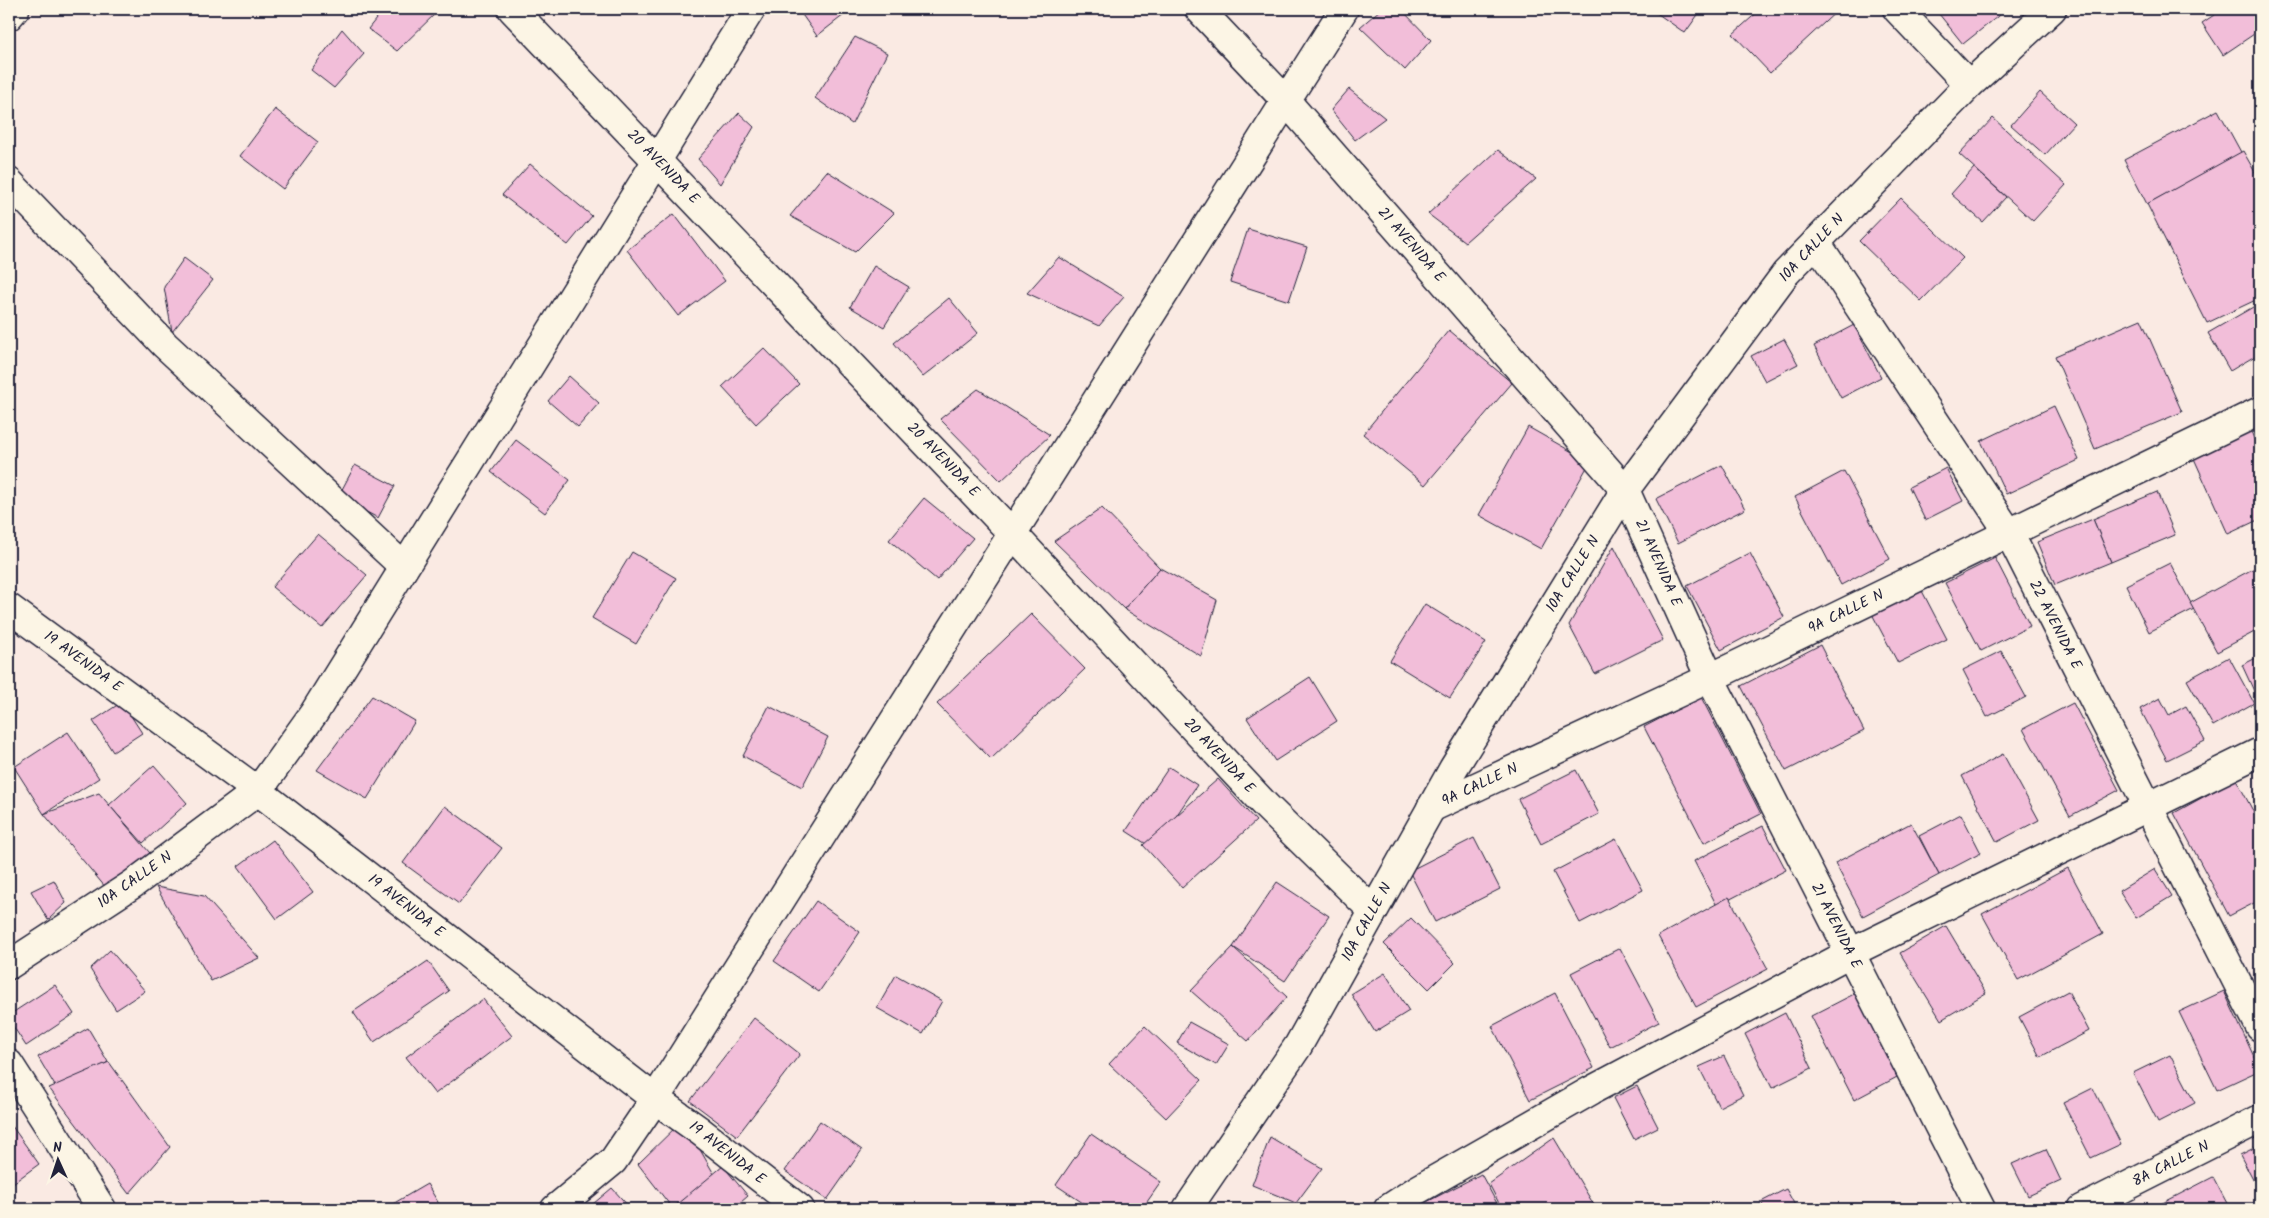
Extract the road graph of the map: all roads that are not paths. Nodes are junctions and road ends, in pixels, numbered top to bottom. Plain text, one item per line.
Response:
1 (15, 9) edge
2 (512, 9) edge
3 (751, 9) edge
4 (1199, 9) edge
5 (1344, 9) edge
6 (1897, 9) edge
7 (2052, 9) edge
8 (9, 16) edge
9 (1969, 85) junction
10 (1286, 102) junction
11 (657, 161) junction
12 (9, 182) edge
13 (1816, 242) junction
14 (2260, 411) edge
15 (1625, 490) junction
16 (1012, 533) junction
17 (2009, 533) junction
18 (404, 567) junction
19 (9, 608) edge
20 (1710, 678) junction
21 (2260, 752) edge
22 (258, 791) junction
23 (2148, 807) junction
24 (1430, 808) junction
25 (1373, 911) junction
26 (1850, 953) junction
27 (9, 965) edge
28 (2260, 1027) edge
29 (9, 1064) edge
30 (655, 1099) junction
31 (2260, 1119) edge
32 (102, 1209) edge
33 (555, 1209) edge
34 (800, 1209) edge
35 (1187, 1209) edge
36 (1388, 1209) edge
37 (1981, 1209) edge
38 (2082, 1209) edge

1 - 8 street
2 - 11 street, 20 AVENIDA E
3 - 11 street, 10A CALLE N
4 - 10 street, 21 AVENIDA E
5 - 10 street
6 - 9 street
7 - 9 street, 10A CALLE N
9 - 13 street, 10A CALLE N
10 - 15 street, 21 AVENIDA E
10 - 16 street
11 - 16 street, 20 AVENIDA E
11 - 18 street, 10A CALLE N
12 - 18 street
13 - 15 street, 10A CALLE N
13 - 17 street, 22 AVENIDA E
14 - 17 street, 9A CALLE N
15 - 20 street, 21 AVENIDA E
15 - 24 street, 10A CALLE N
16 - 25 street, 20 AVENIDA E
16 - 30 street
17 - 20 street, 9A CALLE N
17 - 23 street, 22 AVENIDA E
18 - 22 street, 10A CALLE N
19 - 22 street, 19 AVENIDA E
20 - 24 street, 9A CALLE N
20 - 26 street, 21 AVENIDA E
21 - 23 street
22 - 27 street, 10A CALLE N
22 - 30 street, 19 AVENIDA E
23 - 26 street
23 - 28 street, 22 AVENIDA E
24 - 25 street, 10A CALLE N
25 - 35 street, 10A CALLE N
26 - 36 street
26 - 37 street, 21 AVENIDA E
29 - 32 street
30 - 33 street
30 - 34 street, 19 AVENIDA E
31 - 38 street, 8A CALLE N

